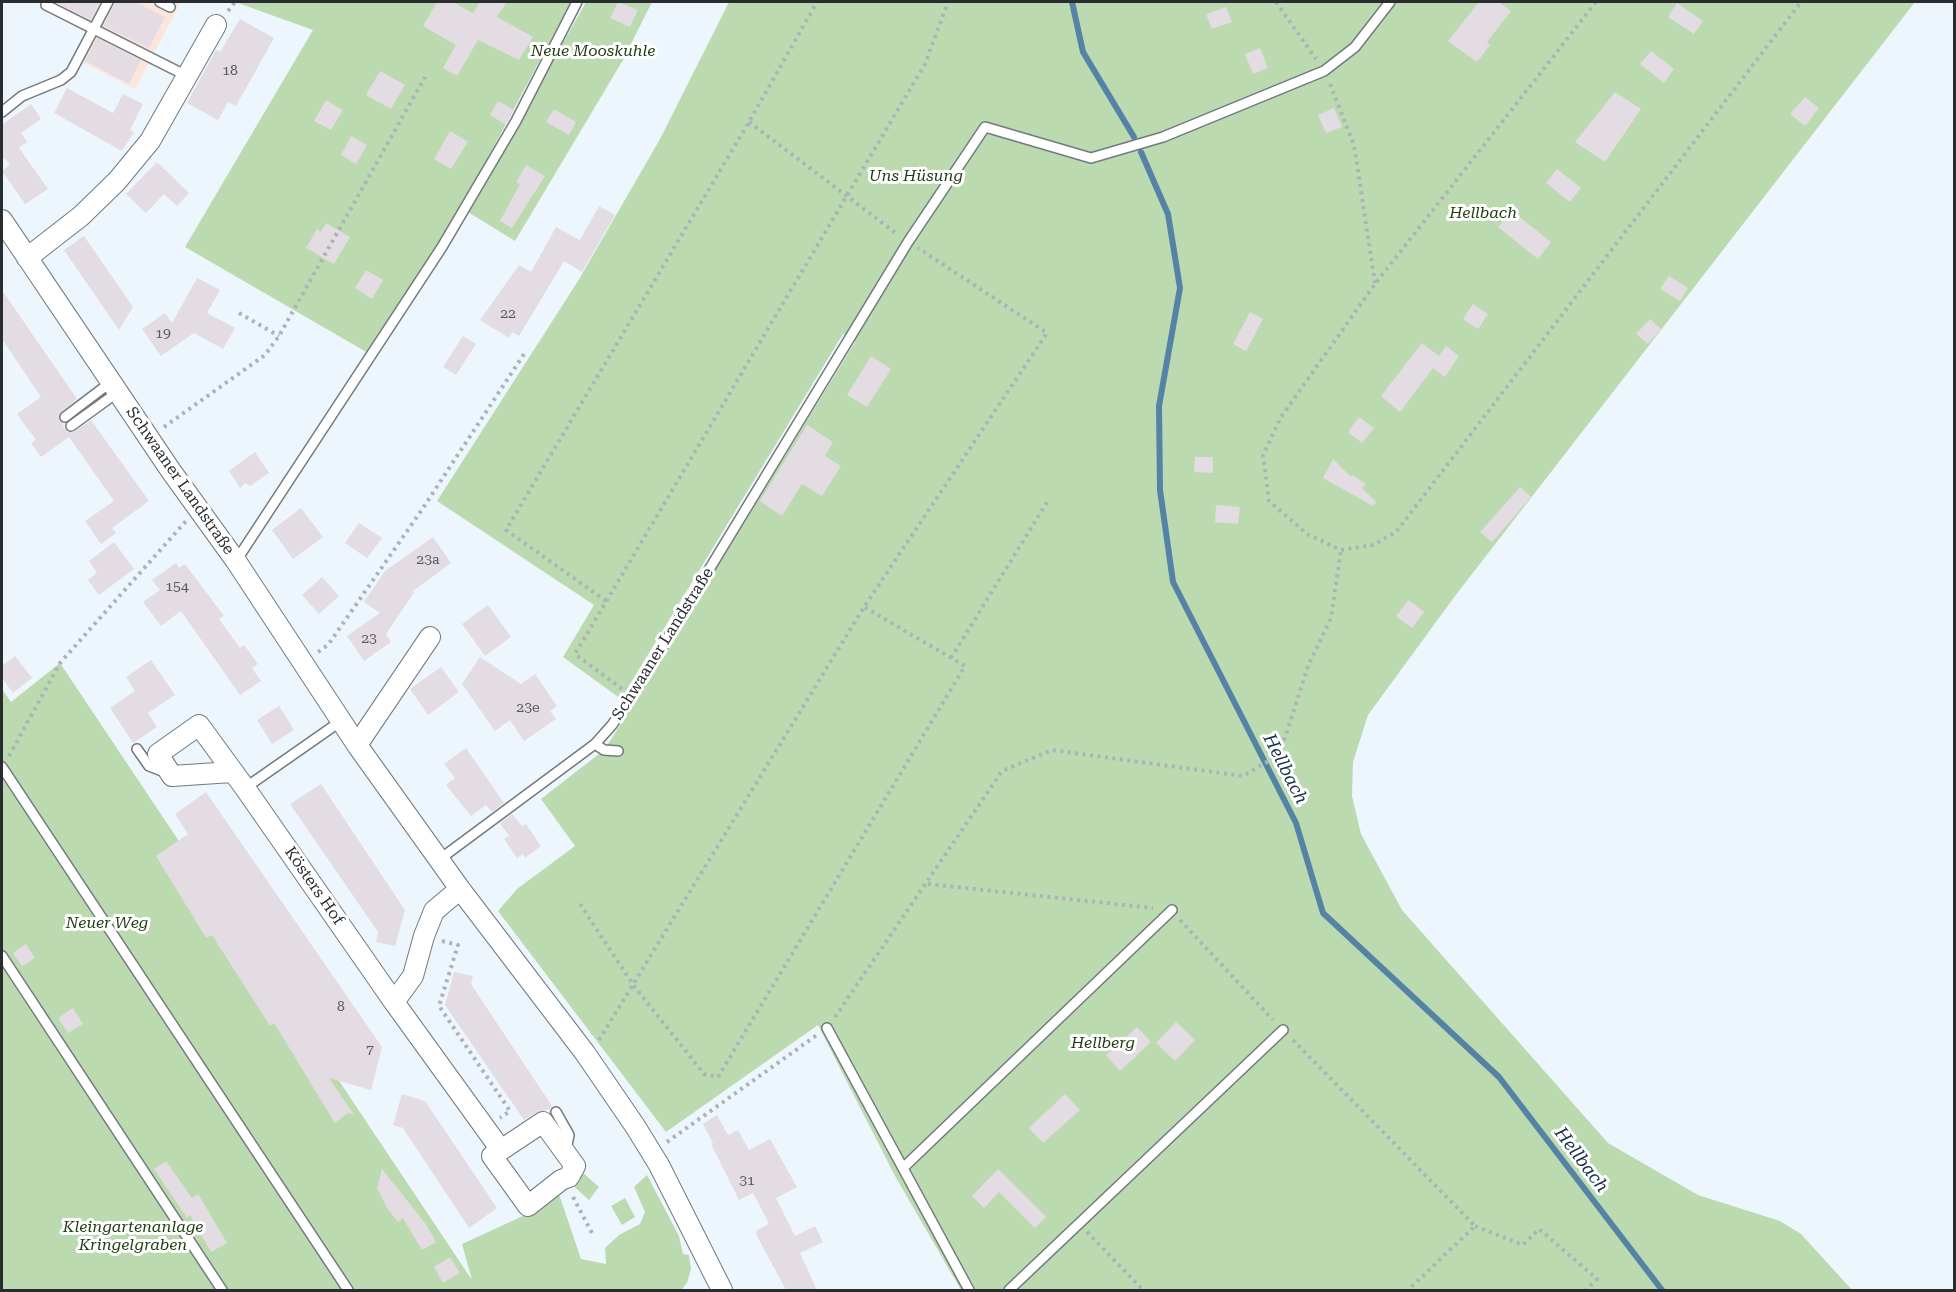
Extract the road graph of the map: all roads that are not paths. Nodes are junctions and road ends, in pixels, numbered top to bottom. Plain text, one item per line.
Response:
1 (108, 2) edge
2 (160, 2) edge
3 (577, 2) edge
4 (1390, 2) edge
5 (46, 5) dead end
6 (170, 7) dead end
7 (216, 25) dead end
8 (94, 29) junction
9 (187, 76) junction
10 (2, 112) edge
11 (2, 220) edge
12 (27, 258) junction
13 (115, 387) junction
14 (64, 417) dead end
15 (70, 426) dead end
16 (236, 561) junction
17 (430, 637) dead end
18 (341, 721) junction
19 (357, 744) junction
20 (595, 744) junction
21 (137, 749) dead end
22 (618, 751) dead end
23 (2, 767) edge
24 (232, 772) junction
25 (172, 776) junction
26 (245, 788) junction
27 (440, 859) junction
28 (460, 889) junction
29 (1172, 910) road end
30 (2, 956) edge
31 (394, 1002) junction
32 (827, 1028) road end
33 (1283, 1030) road end
34 (556, 1112) dead end
35 (501, 1150) junction
36 (565, 1152) junction
37 (903, 1168) junction
38 (222, 1290) edge
39 (348, 1290) edge
40 (722, 1290) edge
41 (969, 1290) edge
42 (1009, 1290) edge

1 - 8 lane
2 - 6 lane
3 - 16 lane
4 - 20 lane, Schwaaner Landstraße
5 - 8 lane
7 - 9 street
8 - 9 lane
8 - 10 lane
9 - 12 street
11 - 12 street, Schwaaner Landstraße
12 - 13 street, Schwaaner Landstraße
13 - 14 lane
13 - 15 lane
13 - 16 street, Schwaaner Landstraße
16 - 18 street, Schwaaner Landstraße
17 - 19 street
18 - 19 street, Schwaaner Landstraße
18 - 26 lane
19 - 27 street, Schwaaner Landstraße
20 - 22 lane
20 - 27 lane, Schwaaner Landstraße
21 - 25 lane
23 - 39 lane
24 - 25 street
24 - 25 street, Kösters Hof
24 - 26 street, Kösters Hof
26 - 31 street, Kösters Hof
27 - 28 street, Schwaaner Landstraße
28 - 31 street
28 - 40 street, Schwaaner Landstraße
29 - 37 lane
30 - 38 lane
31 - 35 street, Kösters Hof
32 - 37 lane
33 - 42 lane
34 - 36 lane
35 - 36 street
35 - 36 street
37 - 41 lane

